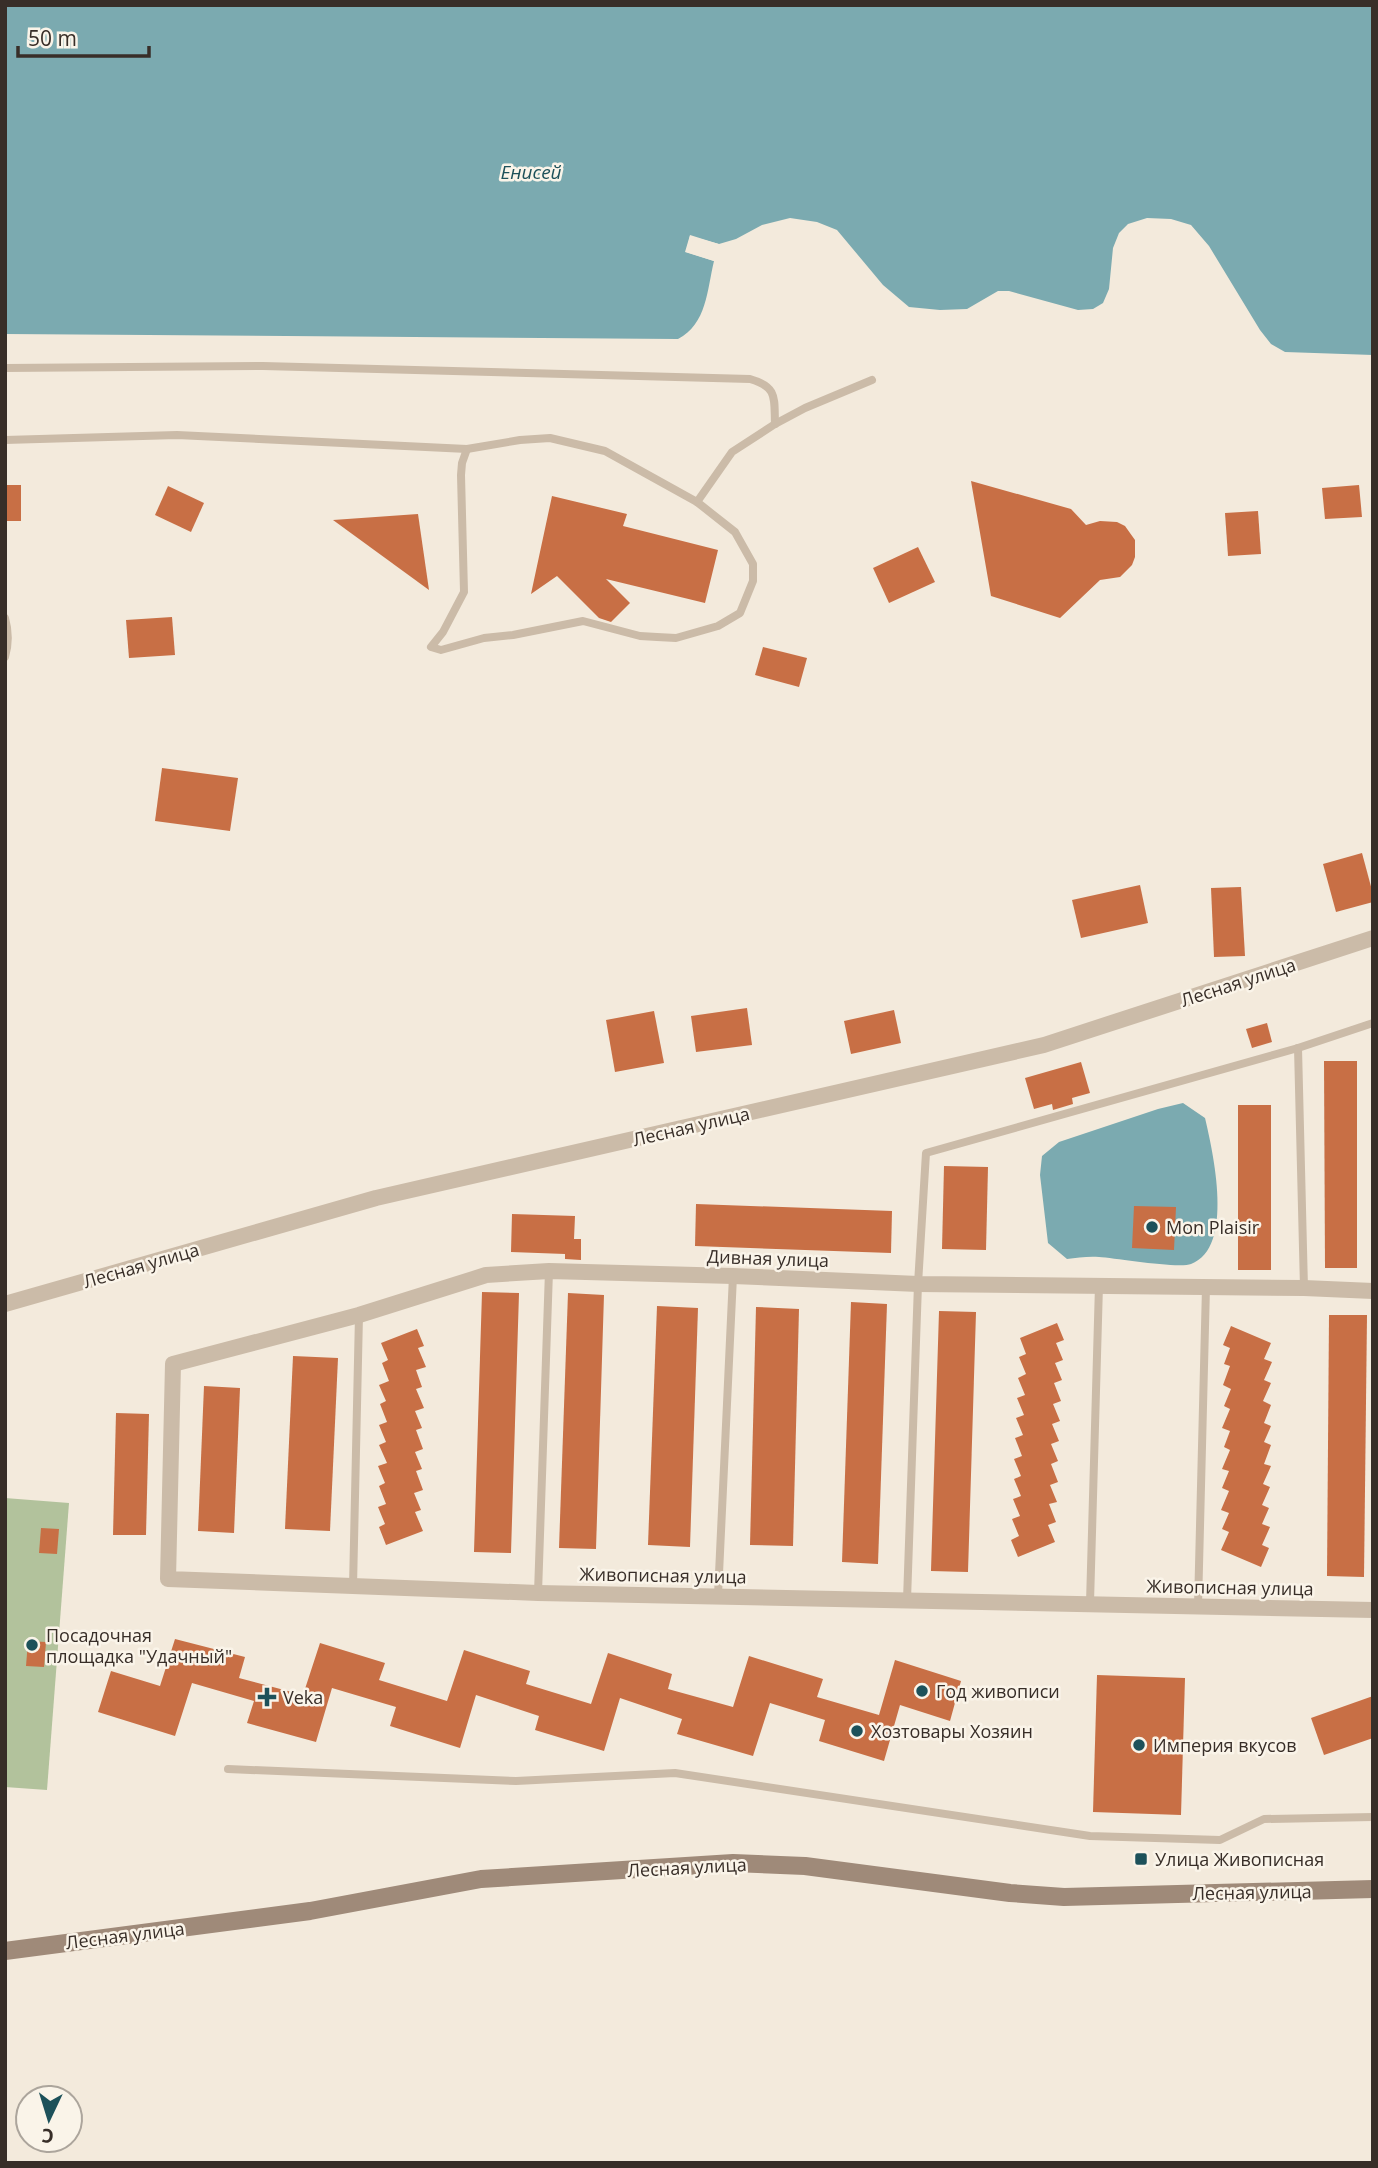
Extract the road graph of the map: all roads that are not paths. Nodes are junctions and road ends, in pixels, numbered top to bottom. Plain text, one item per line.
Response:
1 (5, 368) edge
2 (872, 380) dead end
3 (775, 424) junction
4 (5, 440) edge
5 (467, 449) junction
6 (697, 502) junction
7 (5, 618) edge
8 (5, 657) edge
9 (1373, 938) edge
10 (1373, 1023) edge
11 (1298, 1048) junction
12 (549, 1271) junction
13 (733, 1276) junction
14 (918, 1284) junction
15 (1098, 1285) junction
16 (1206, 1287) junction
17 (1304, 1288) junction
18 (1373, 1292) edge
19 (5, 1304) edge
20 (359, 1315) junction
21 (173, 1364) joint
22 (353, 1587) junction
23 (538, 1593) junction
24 (718, 1595) junction
25 (907, 1600) junction
26 (1090, 1603) junction
27 (1199, 1606) junction
28 (1373, 1610) edge
29 (228, 1769) dead end
30 (1373, 1817) edge
31 (1373, 1889) edge
32 (5, 1951) edge

1 - 3 lane
2 - 3 lane
3 - 6 lane
4 - 5 lane
5 - 6 lane
5 - 6 lane
7 - 8 lane
9 - 19 street, Лесная улица
10 - 11 lane
11 - 14 lane
11 - 17 lane
12 - 13 street, Дивная улица
12 - 20 street, Дивная улица
12 - 23 lane
13 - 14 street, Дивная улица
13 - 24 lane
14 - 15 street, Дивная улица
14 - 25 lane
15 - 16 street, Дивная улица
15 - 26 lane
16 - 17 street, Дивная улица
16 - 27 lane
17 - 18 street, Дивная улица
20 - 21 street, Дивная улица
20 - 22 lane
21 - 22 street, Живописная улица
22 - 23 street, Живописная улица
23 - 24 street, Живописная улица
24 - 25 street, Живописная улица
25 - 26 street, Живописная улица
26 - 27 street, Живописная улица
27 - 28 street, Живописная улица
29 - 30 lane
31 - 32 main road, Лесная улица

